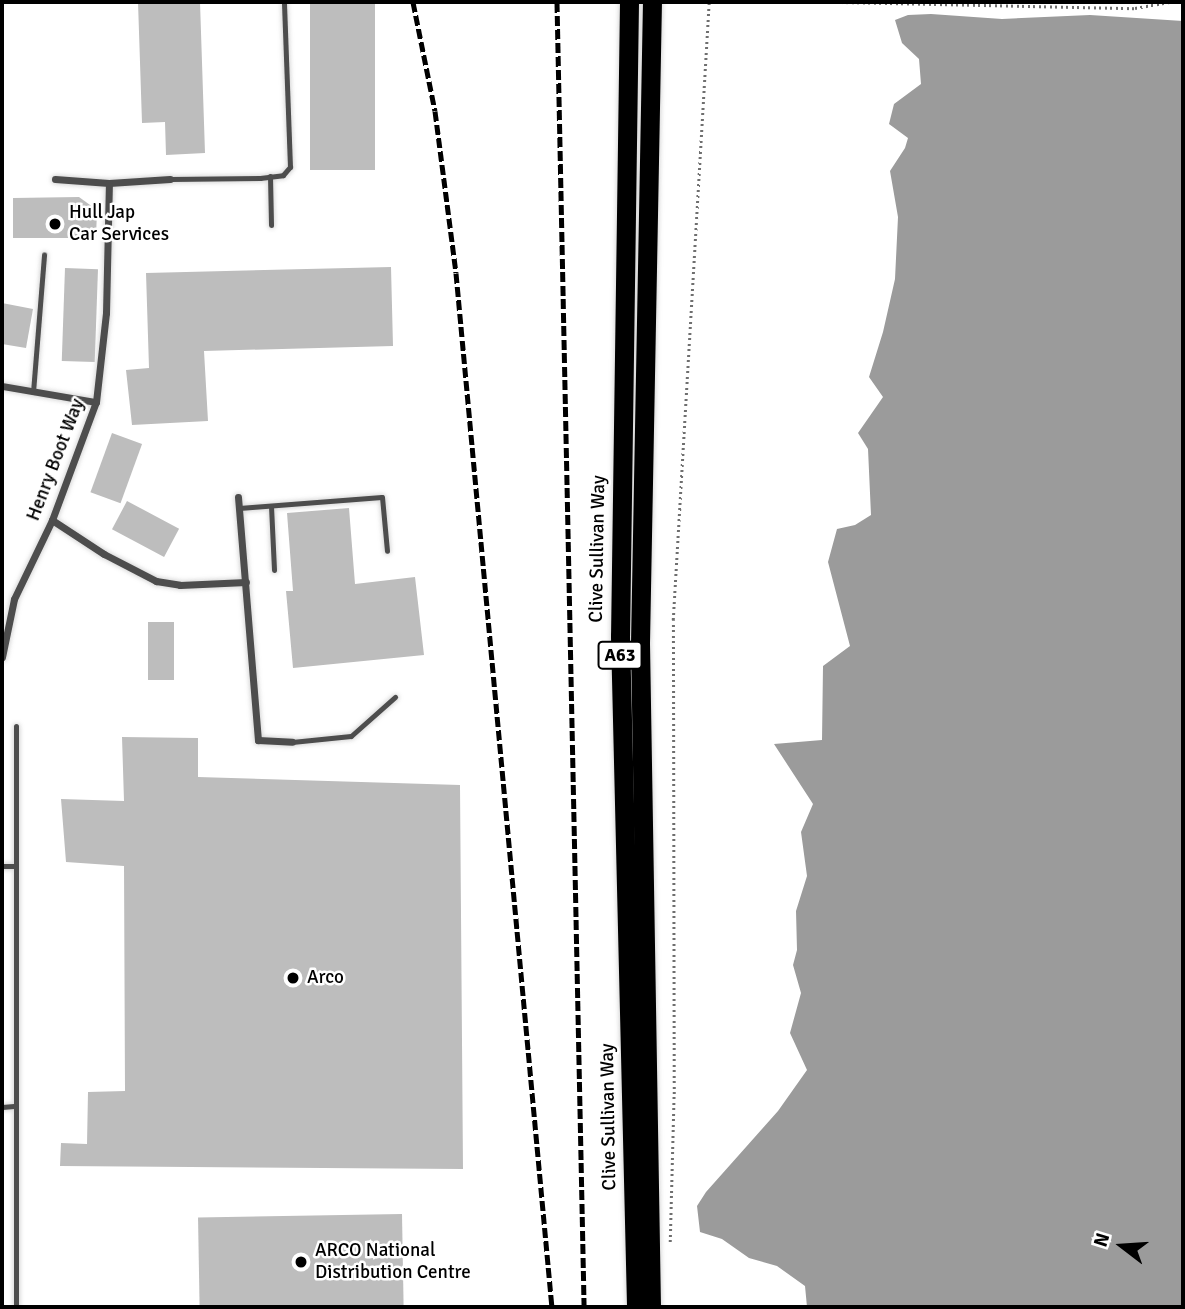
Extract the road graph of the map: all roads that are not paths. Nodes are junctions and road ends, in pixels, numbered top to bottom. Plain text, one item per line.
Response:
1 (284, 2) edge
2 (629, 2) edge
3 (652, 2) edge
4 (270, 176) junction
5 (55, 179) dead end
6 (170, 179) joint
7 (109, 183) junction
8 (271, 225) dead end
9 (44, 254) dead end
10 (2, 386) edge
11 (33, 392) junction
12 (96, 402) junction
13 (238, 497) dead end
14 (271, 506) junction
15 (239, 508) junction
16 (52, 520) junction
17 (387, 551) dead end
18 (274, 570) dead end
19 (246, 582) junction
20 (2, 657) edge
21 (396, 697) dead end
22 (16, 726) dead end
23 (292, 742) joint
24 (2, 866) edge
25 (15, 866) junction
26 (14, 1106) junction
27 (2, 1107) edge
28 (16, 1307) edge
29 (636, 1307) edge
30 (652, 1307) edge

1 - 4 lane
2 - 29 highway, Clive Sullivan Way / A63
3 - 30 highway, Clive Sullivan Way / A63
4 - 6 lane
4 - 8 lane
5 - 7 street
6 - 7 street
7 - 12 street, Henry Boot Way
9 - 11 lane
10 - 11 street
11 - 12 street
12 - 16 street, Henry Boot Way
13 - 15 street
14 - 15 lane
14 - 17 lane
14 - 18 lane
15 - 19 street
16 - 19 street
16 - 20 street, Henry Boot Way
19 - 23 street
21 - 23 lane
22 - 25 lane
24 - 25 lane
25 - 26 lane
26 - 27 lane
26 - 28 lane

